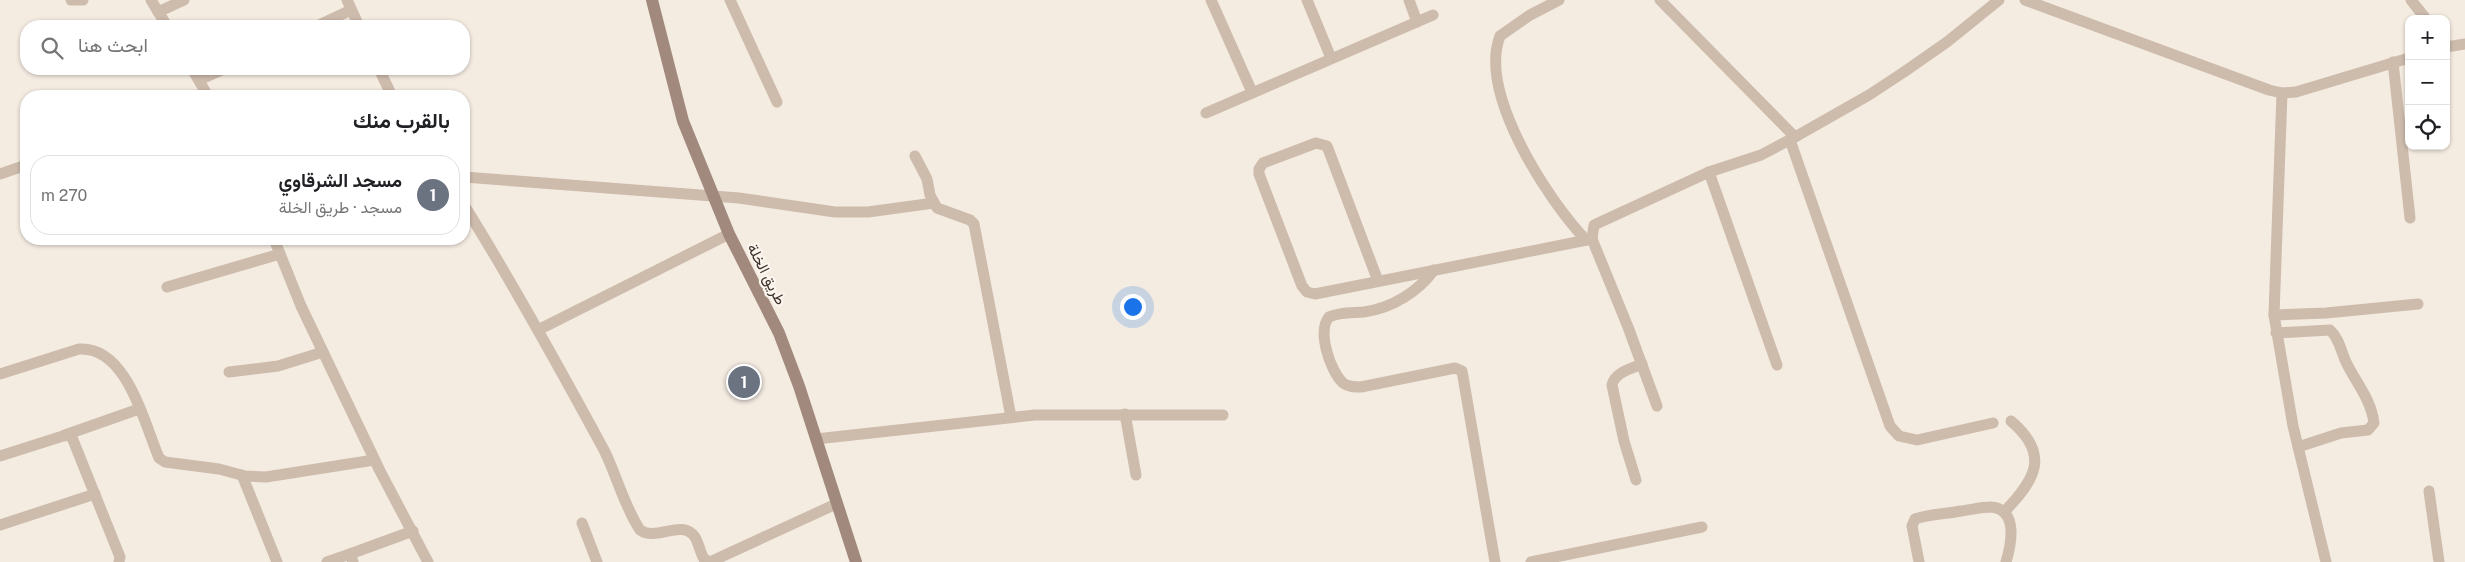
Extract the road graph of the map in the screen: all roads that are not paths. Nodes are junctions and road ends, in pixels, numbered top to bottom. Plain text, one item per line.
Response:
1 (70, 0) edge
2 (83, 0) edge
3 (151, 0) edge
4 (184, 0) edge
5 (652, 0) edge
6 (730, 0) edge
7 (1211, 0) edge
8 (1307, 0) edge
9 (1409, 0) edge
10 (1559, 0) edge
11 (1660, 0) edge
12 (1999, 0) edge
13 (2025, 0) edge
14 (2411, 0) edge
15 (349, 5) edge
16 (158, 12) junction
17 (1432, 15) dead end
18 (2423, 15) edge
19 (163, 20) edge
20 (326, 20) edge
21 (356, 20) edge
22 (1417, 22) junction
23 (2465, 44) edge
24 (2450, 46) edge
25 (1331, 58) junction
26 (2405, 59) edge
27 (2393, 62) junction
28 (196, 75) edge
29 (210, 75) edge
30 (382, 75) edge
31 (199, 80) junction
32 (205, 90) edge
33 (389, 90) edge
34 (1252, 92) junction
35 (2282, 93) junction
36 (777, 102) dead end
37 (1206, 113) dead end
38 (1792, 138) junction
39 (915, 156) dead end
40 (20, 167) edge
41 (1709, 172) junction
42 (0, 174) edge
43 (470, 177) edge
44 (712, 196) junction
45 (934, 203) junction
46 (470, 215) edge
47 (2410, 218) dead end
48 (729, 234) junction
49 (1589, 240) junction
50 (276, 245) edge
51 (280, 254) junction
52 (1434, 270) junction
53 (1378, 281) junction
54 (167, 287) dead end
55 (2418, 304) dead end
56 (2274, 315) junction
57 (538, 330) junction
58 (2276, 333) junction
59 (323, 352) junction
60 (1642, 364) junction
61 (1777, 365) dead end
62 (229, 372) dead end
63 (0, 374) edge
64 (1657, 406) dead end
65 (139, 409) junction
66 (1125, 414) junction
67 (1223, 415) dead end
68 (1011, 417) junction
69 (2010, 421) dead end
70 (1993, 423) dead end
71 (63, 436) junction
72 (816, 439) junction
73 (2298, 446) junction
74 (0, 456) edge
75 (374, 460) junction
76 (242, 475) junction
77 (1136, 475) dead end
78 (1636, 480) dead end
79 (2429, 490) dead end
80 (95, 494) junction
81 (836, 504) junction
82 (2004, 512) junction
83 (582, 523) dead end
84 (0, 525) edge
85 (1702, 527) dead end
86 (413, 531) junction
87 (352, 558) edge
88 (119, 562) edge
89 (276, 562) edge
90 (327, 562) edge
91 (428, 562) edge
92 (597, 562) edge
93 (856, 562) edge
94 (1495, 562) edge
95 (1531, 562) edge
96 (1919, 562) edge
97 (2006, 562) edge
98 (2326, 562) edge
99 (2438, 562) edge

1 - 2 street
3 - 16 street
4 - 16 street
5 - 44 street, طريق الخلة
6 - 36 street
7 - 34 street
8 - 25 street
9 - 22 street
10 - 49 street
11 - 38 street
12 - 38 street
13 - 35 street
14 - 18 street
15 - 20 street
15 - 21 street
16 - 19 street
17 - 22 street
22 - 25 street
23 - 24 street
25 - 34 street
26 - 27 street
27 - 35 street
27 - 47 street
28 - 31 street
29 - 31 street
30 - 33 street
31 - 32 street
34 - 37 street
35 - 56 street
38 - 41 street
38 - 70 street
39 - 45 street
40 - 42 street
41 - 49 street
41 - 61 street
43 - 44 street
44 - 45 street
44 - 48 street, طريق الخلة
45 - 68 street
46 - 57 street
48 - 57 street
48 - 72 street, طريق الخلة
49 - 52 street
49 - 60 street
50 - 51 street
51 - 54 street
51 - 59 street
52 - 53 street
52 - 94 street
53 - 53 street
55 - 56 street
56 - 58 street
57 - 81 street
58 - 73 street
58 - 73 street
59 - 62 street
59 - 75 street
60 - 64 street
60 - 78 street
63 - 65 street
65 - 71 street
65 - 76 street
66 - 67 street
66 - 68 street
66 - 77 street
68 - 72 street
69 - 82 street
71 - 74 street
71 - 80 street
72 - 81 street, طريق الخلة
73 - 98 street
75 - 76 street
75 - 86 street
76 - 89 street
79 - 99 street
80 - 84 street
80 - 88 street
81 - 93 street, طريق الخلة
82 - 96 street
82 - 97 street
83 - 92 street
85 - 95 street
86 - 87 street
86 - 91 street
87 - 90 street

